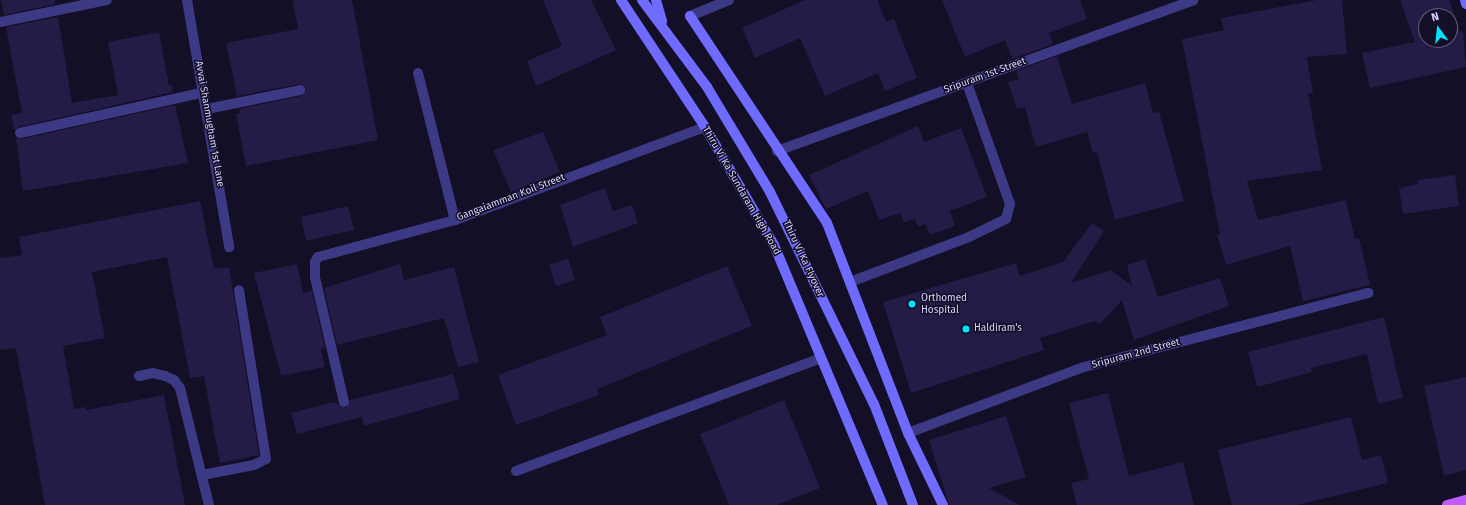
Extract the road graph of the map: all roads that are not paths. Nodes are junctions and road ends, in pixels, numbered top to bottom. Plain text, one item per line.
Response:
1 (107, 0) edge
2 (187, 0) edge
3 (622, 0) edge
4 (642, 0) edge
5 (656, 0) edge
6 (729, 0) edge
7 (1193, 0) edge
8 (1465, 0) edge
9 (1466, 4) edge
10 (0, 22) edge
11 (664, 27) junction
12 (418, 73) dead end
13 (967, 83) junction
14 (300, 90) dead end
15 (205, 92) junction
16 (207, 109) junction
17 (705, 127) junction
18 (20, 133) dead end
19 (777, 151) junction
20 (455, 220) junction
21 (229, 247) dead end
22 (850, 282) junction
23 (239, 290) dead end
24 (1370, 293) dead end
25 (821, 358) junction
26 (140, 376) dead end
27 (344, 402) dead end
28 (908, 433) junction
29 (516, 471) dead end
30 (202, 475) junction
31 (1466, 500) edge
32 (209, 505) edge
33 (883, 505) edge
34 (914, 505) edge
35 (943, 505) edge
36 (1447, 505) edge

1 - 10 street
2 - 15 street, Avvai Shanmugham 1st Lane
3 - 17 street, Thiru Vi Ka Sundaram High Road
4 - 11 street, Thiru Vi Ka Flyover
5 - 11 street, Thiru Vi Ka Flyover
6 - 19 street
7 - 13 street, Sripuram 1st Street
8 - 9 street
11 - 34 street, Thiru Vi Ka Flyover
12 - 20 street
13 - 19 street, Sripuram 1st Street
13 - 22 street
14 - 16 street
15 - 16 street, Avvai Shanmugham 1st Lane
15 - 18 street
16 - 21 street, Avvai Shanmugham 1st Lane
17 - 20 street, Gangaiamman Koil Street
17 - 25 street, Thiru Vi Ka Sundaram High Road
19 - 22 street
20 - 27 street, Gangaiamman Koil Street
22 - 28 street
23 - 30 street
24 - 28 street, Sripuram 2nd Street
25 - 29 street
25 - 33 street, Thiru Vi Ka Sundaram High Road
26 - 30 street
28 - 35 street
30 - 32 street
31 - 36 main road

